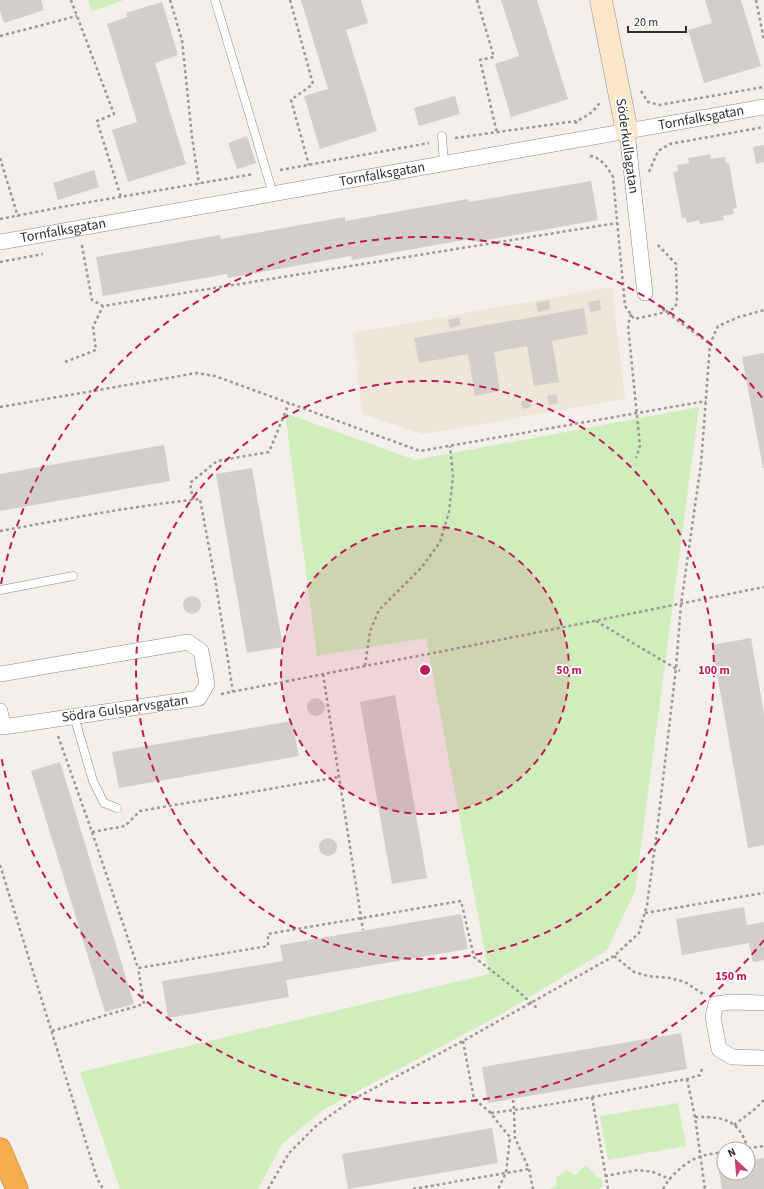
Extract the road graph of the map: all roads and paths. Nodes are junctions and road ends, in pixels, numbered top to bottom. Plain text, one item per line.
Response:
1 (71, 0) edge
2 (170, 0) edge
3 (215, 0) edge
4 (290, 0) edge
5 (477, 0) edge
6 (602, 0) edge
7 (756, 0) edge
8 (77, 16) junction
9 (0, 36) edge
10 (764, 41) edge
11 (764, 87) edge
12 (640, 90) dead end
13 (764, 107) edge
14 (497, 132) dead end
15 (627, 132) junction
16 (442, 136) dead end
17 (0, 158) edge
18 (444, 164) junction
19 (266, 172) junction
20 (199, 184) junction
21 (273, 194) junction
22 (121, 198) junction
23 (18, 217) junction
24 (0, 220) edge
25 (617, 223) dead end
26 (0, 242) edge
27 (90, 245) dead end
28 (645, 293) joint
29 (103, 306) junction
30 (764, 310) edge
31 (631, 314) dead end
32 (710, 344) junction
33 (65, 362) dead end
34 (706, 401) junction
35 (289, 403) junction
36 (0, 407) edge
37 (637, 413) junction
38 (450, 446) junction
39 (636, 458) dead end
40 (193, 500) junction
41 (0, 531) edge
42 (73, 576) dead end
43 (764, 587) edge
44 (0, 590) edge
45 (682, 604) junction
46 (595, 621) junction
47 (365, 666) junction
48 (676, 668) junction
49 (680, 671) dead end
50 (0, 674) edge
51 (323, 674) junction
52 (233, 692) junction
53 (199, 698) junction
54 (0, 711) edge
55 (74, 716) junction
56 (52, 719) junction
57 (339, 777) junction
58 (117, 808) dead end
59 (92, 832) junction
60 (0, 864) edge
61 (764, 893) edge
62 (645, 913) junction
63 (361, 918) junction
64 (363, 930) dead end
65 (614, 956) junction
66 (138, 968) junction
67 (532, 1003) junction
68 (764, 1003) edge
69 (716, 1004) junction
70 (538, 1009) dead end
71 (52, 1032) junction
72 (463, 1041) junction
73 (764, 1058) edge
74 (703, 1066) dead end
75 (687, 1079) junction
76 (592, 1097) junction
77 (513, 1100) dead end
78 (764, 1100) edge
79 (514, 1110) junction
80 (491, 1113) junction
81 (695, 1117) junction
82 (734, 1125) junction
83 (745, 1141) edge
84 (0, 1148) edge
85 (716, 1153) edge
86 (700, 1156) junction
87 (530, 1169) junction
88 (506, 1173) junction
89 (605, 1176) junction
90 (670, 1179) junction
91 (17, 1189) edge
92 (103, 1189) edge
93 (268, 1189) edge
94 (413, 1189) edge
95 (498, 1189) edge
96 (533, 1189) edge
97 (608, 1189) edge
98 (663, 1189) edge
99 (705, 1189) edge

1 - 8 path
2 - 20 path
3 - 19 lane
4 - 19 path
5 - 14 path
6 - 15 street, Söderkullagatan
7 - 10 path
8 - 9 path
8 - 22 path
11 - 12 path
13 - 15 street, Tornfalksgatan
15 - 18 street, Tornfalksgatan
15 - 28 street, Söderkullagatan
16 - 18 lane
17 - 23 path
18 - 21 street, Tornfalksgatan
19 - 20 path
19 - 21 lane
20 - 22 path
21 - 26 street, Tornfalksgatan
22 - 23 path
23 - 24 path
25 - 29 path
27 - 29 path
28 - 32 path
29 - 33 path
30 - 32 path
31 - 37 path
32 - 34 path
34 - 37 path
34 - 45 path
35 - 36 path
35 - 38 path
35 - 40 path
37 - 38 path
37 - 39 path
38 - 47 path
40 - 41 path
40 - 52 path
42 - 44 lane
43 - 45 path
45 - 46 path
45 - 48 path
46 - 47 path
46 - 48 path
47 - 51 path
48 - 49 path
48 - 62 path
50 - 53 street, Södra Gulsparvsgatan
51 - 52 path
51 - 57 path
52 - 53 path
53 - 55 street, Södra Gulsparvsgatan
54 - 56 street, Södra Gulsparvsgatan
55 - 56 street, Södra Gulsparvsgatan
55 - 58 lane
56 - 59 path
57 - 59 path
57 - 63 path
59 - 66 path
60 - 71 path
61 - 62 path
62 - 65 path
63 - 64 path
63 - 66 path
63 - 67 path
65 - 67 path
65 - 69 path
66 - 71 path
67 - 70 path
67 - 72 path
68 - 69 street
69 - 73 street
71 - 92 path
72 - 80 path
72 - 93 path
74 - 75 path
75 - 76 path
75 - 81 path
76 - 79 path
76 - 89 path
77 - 79 path
78 - 82 path
79 - 80 path
79 - 87 path
80 - 88 path
81 - 82 path
81 - 86 path
82 - 83 path
84 - 91 highway
85 - 86 path
86 - 90 path
86 - 99 path
87 - 88 path
87 - 96 path
88 - 94 path
88 - 95 path
89 - 90 path
89 - 97 path
90 - 98 path

